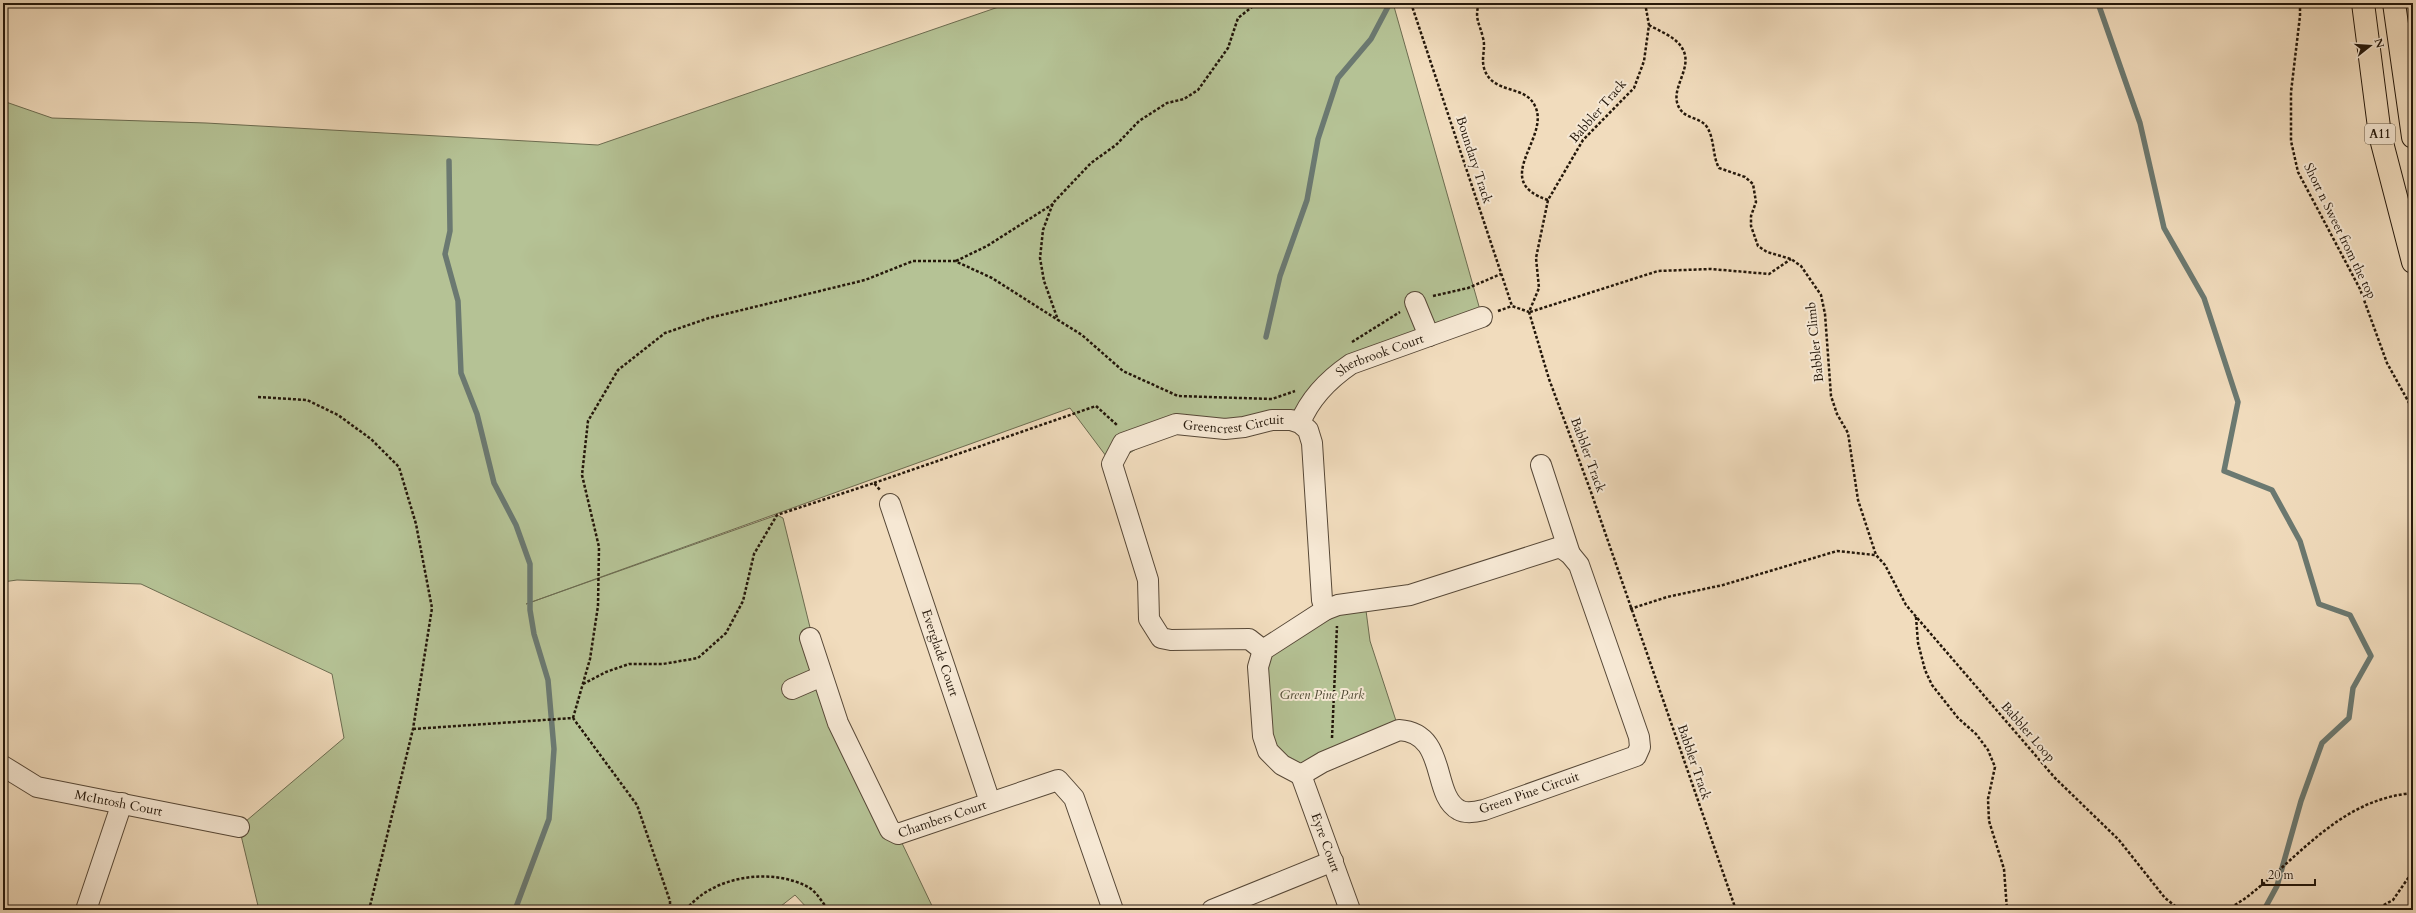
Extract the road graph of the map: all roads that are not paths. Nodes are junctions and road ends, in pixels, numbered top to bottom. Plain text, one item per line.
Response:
1 (2363, 3) edge
2 (2394, 3) edge
3 (2413, 137) edge
4 (2413, 262) edge
5 (1415, 302) road end
6 (1482, 317) dead end
7 (1430, 336) junction
8 (1300, 423) junction
9 (1541, 465) dead end
10 (890, 504) road end
11 (1570, 554) junction
12 (1331, 607) junction
13 (810, 638) dead end
14 (1264, 650) junction
15 (822, 676) junction
16 (792, 689) dead end
17 (3, 766) edge
18 (1301, 776) junction
19 (990, 802) junction
20 (122, 803) junction
21 (239, 827) dead end
22 (1333, 861) junction
23 (86, 910) edge
24 (1113, 910) edge
25 (1212, 910) edge
26 (1350, 910) edge

1 - 4 main road, A11
2 - 3 main road, A11
5 - 7 street
6 - 7 street, Sherbrook Court
7 - 8 street, Sherbrook Court
8 - 12 street, Greencrest Circuit
8 - 14 street, Greencrest Circuit
9 - 11 street, Green Pine Circuit
10 - 19 street, Everglade Court
11 - 12 street
11 - 18 street, Green Pine Circuit
12 - 14 street
13 - 15 street, Chambers Court
14 - 18 street
15 - 16 street
15 - 19 street, Chambers Court
17 - 20 street, McIntosh Court
18 - 22 street, Eyre Court
19 - 24 street, Chambers Court
20 - 21 street, McIntosh Court
20 - 23 street
22 - 25 street
22 - 26 street, Eyre Court

